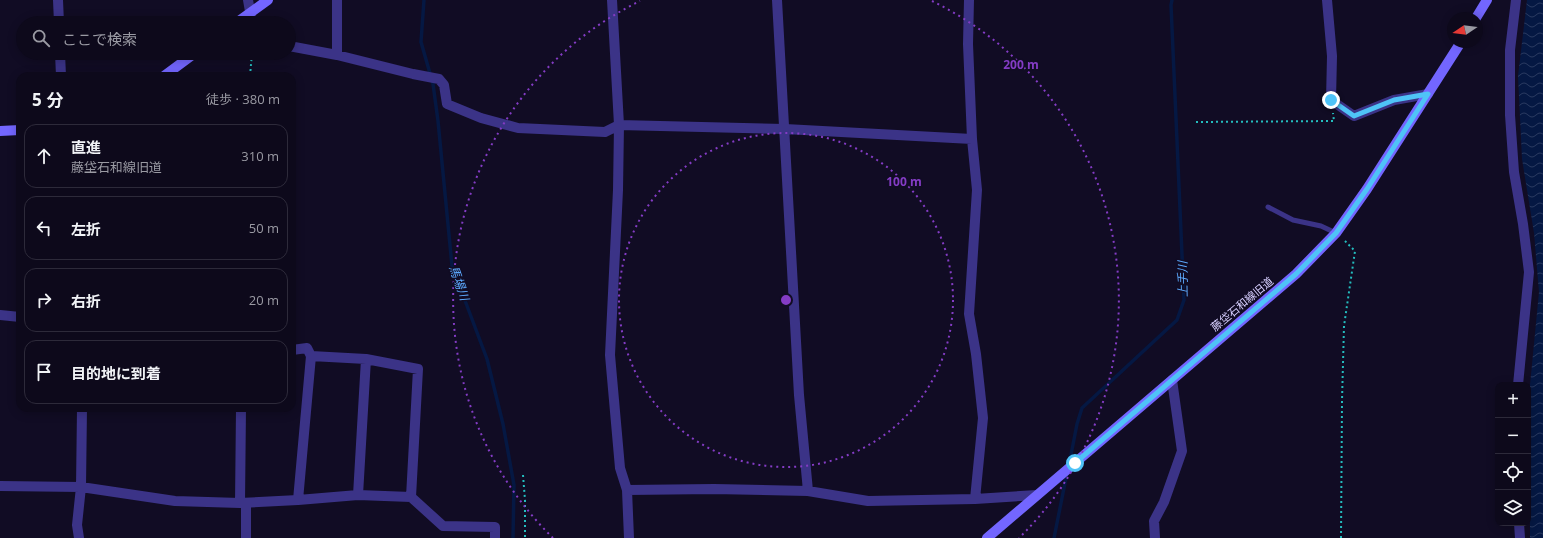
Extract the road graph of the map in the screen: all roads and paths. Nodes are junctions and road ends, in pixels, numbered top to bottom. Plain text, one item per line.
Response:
1 (58, 0) edge
2 (248, 0) edge
3 (268, 0) edge
4 (337, 0) edge
5 (612, 0) edge
6 (777, 0) edge
7 (969, 0) edge
8 (1327, 0) edge
9 (1487, 0) edge
10 (1516, 0) edge
11 (251, 12) junction
12 (1480, 12) edge
13 (59, 16) edge
14 (246, 16) edge
15 (251, 16) edge
16 (296, 47) edge
17 (1457, 48) edge
18 (337, 55) junction
19 (61, 60) edge
20 (186, 60) edge
21 (251, 60) edge
22 (62, 72) edge
23 (170, 72) edge
24 (250, 72) edge
25 (1428, 94) junction
26 (1331, 100) junction
27 (1196, 122) dead end
28 (618, 126) junction
29 (16, 130) edge
30 (785, 130) junction
31 (0, 131) edge
32 (972, 139) junction
33 (1268, 207) dead end
34 (1336, 233) junction
35 (0, 316) edge
36 (16, 317) edge
37 (296, 349) edge
38 (311, 356) junction
39 (366, 360) junction
40 (1172, 380) junction
41 (1518, 382) edge
42 (82, 412) edge
43 (241, 412) edge
44 (523, 475) dead end
45 (0, 486) edge
46 (81, 487) junction
47 (628, 490) junction
48 (808, 491) junction
49 (358, 495) junction
50 (1037, 495) junction
51 (411, 497) junction
52 (976, 499) junction
53 (298, 500) junction
54 (243, 503) junction
55 (1518, 526) edge
56 (991, 537) edge
57 (79, 538) edge
58 (246, 538) edge
59 (495, 538) edge
60 (525, 538) edge
61 (629, 538) edge
62 (1155, 538) edge
63 (1341, 538) edge
64 (1520, 538) edge

1 - 13 street
2 - 11 street
3 - 11 street
4 - 18 street
5 - 28 street
6 - 30 street
7 - 32 street
8 - 26 street
9 - 12 street
10 - 41 street
11 - 14 street
11 - 15 street
16 - 18 street
17 - 25 street, 藤垈石和線旧道
18 - 28 street
19 - 22 street
20 - 23 street
21 - 24 path
25 - 26 street
25 - 34 street, 藤垈石和線旧道
26 - 27 path
28 - 30 street
28 - 47 street
29 - 31 street
30 - 32 street
30 - 48 street
32 - 52 street
33 - 34 lane
34 - 40 street, 藤垈石和線旧道
34 - 63 path
35 - 36 street
37 - 38 street
38 - 39 street
38 - 53 street
39 - 49 street
39 - 51 street
40 - 50 street, 藤垈石和線旧道
40 - 62 street
42 - 46 street
43 - 54 street
44 - 60 path
45 - 46 street
46 - 54 street
46 - 57 street
47 - 48 street
47 - 61 street
48 - 52 street
49 - 51 street
49 - 53 street
50 - 52 street
50 - 56 street, 藤垈石和線旧道
51 - 59 street
53 - 54 street
54 - 58 street
55 - 64 street

